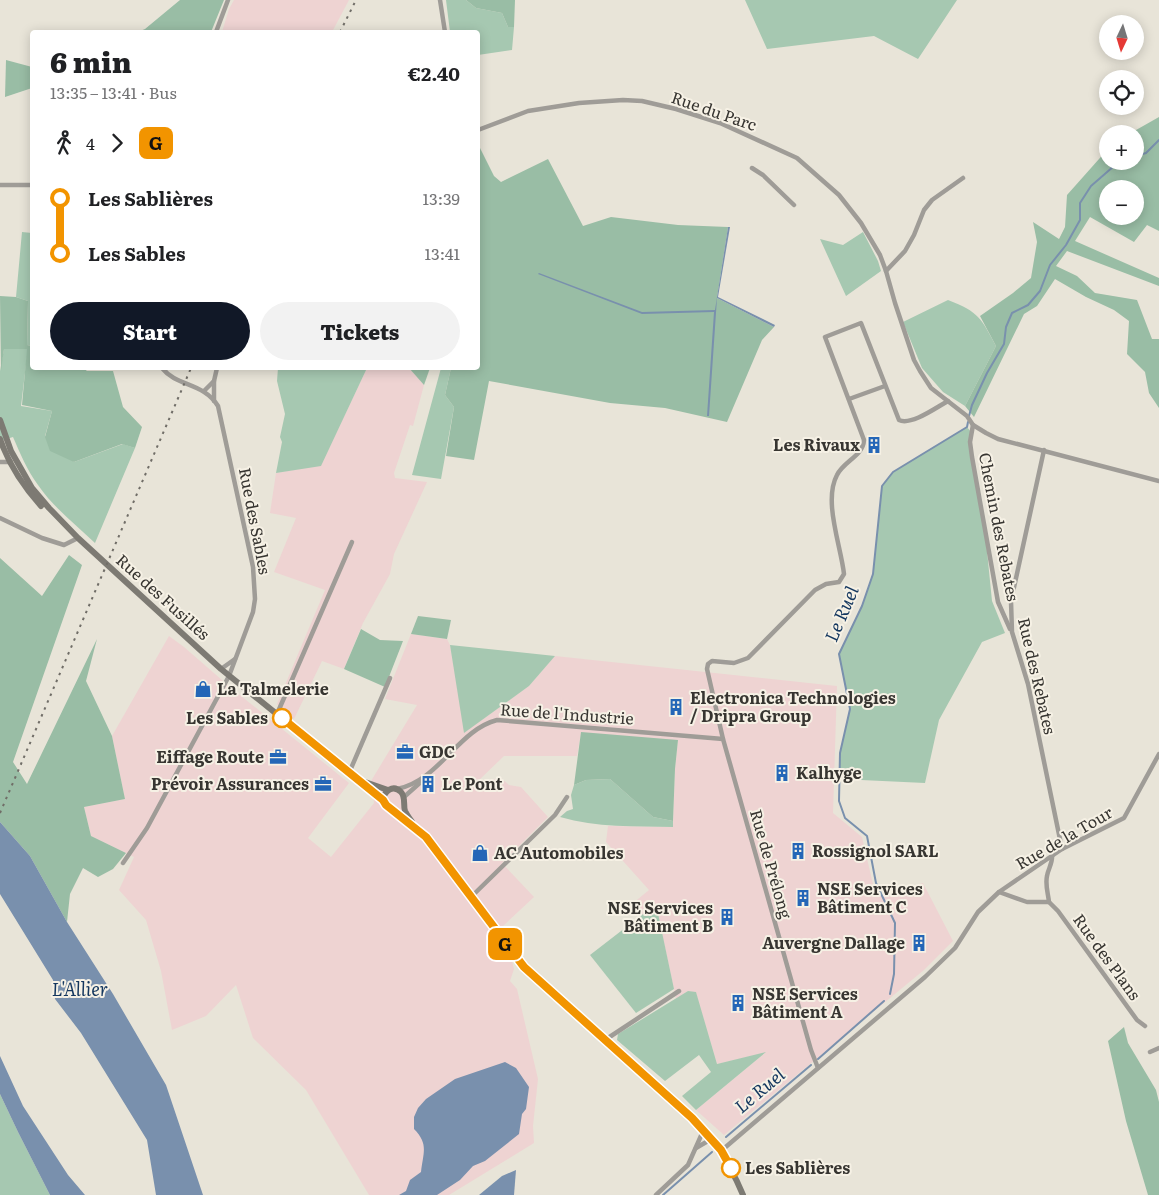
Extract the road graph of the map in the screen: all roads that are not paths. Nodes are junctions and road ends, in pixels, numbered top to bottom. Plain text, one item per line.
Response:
1 (228, 0) edge
2 (440, 0) edge
3 (217, 30) edge
4 (445, 30) edge
5 (480, 129) edge
6 (752, 168) dead end
7 (963, 178) dead end
8 (0, 185) edge
9 (30, 185) edge
10 (794, 205) dead end
11 (886, 271) junction
12 (164, 370) edge
13 (217, 370) edge
14 (214, 381) junction
15 (885, 386) junction
16 (204, 391) junction
17 (850, 399) junction
18 (214, 400) junction
19 (948, 401) junction
20 (0, 420) edge
21 (973, 425) junction
22 (0, 440) edge
23 (1044, 450) junction
24 (5, 452) edge
25 (0, 462) edge
26 (11, 462) junction
27 (1159, 482) edge
28 (32, 488) junction
29 (0, 518) edge
30 (78, 538) junction
31 (352, 542) dead end
32 (1012, 632) junction
33 (235, 659) junction
34 (221, 669) junction
35 (229, 676) junction
36 (390, 678) dead end
37 (277, 714) junction
38 (723, 739) junction
39 (1159, 754) edge
40 (429, 772) junction
41 (352, 775) junction
42 (397, 789) junction
43 (388, 790) junction
44 (567, 797) dead end
45 (403, 799) junction
46 (383, 800) junction
47 (390, 808) junction
48 (422, 834) junction
49 (1062, 850) junction
50 (1052, 855) junction
51 (123, 863) dead end
52 (999, 892) junction
53 (471, 897) junction
54 (1049, 902) junction
55 (679, 991) dead end
56 (1145, 1026) dead end
57 (605, 1040) junction
58 (1159, 1048) edge
59 (1150, 1052) dead end
60 (818, 1068) junction
61 (704, 1130) junction
62 (713, 1140) junction
63 (696, 1148) junction
64 (721, 1150) junction
65 (656, 1195) edge
66 (743, 1195) edge

1 - 3 street
2 - 4 street
5 - 11 street, Rue du Parc
6 - 10 street
7 - 11 street
8 - 9 street
11 - 19 street, Chemin des Rebates
12 - 16 street, Rue des Sables
13 - 14 street
14 - 16 street
14 - 18 street
15 - 17 street
15 - 17 street
15 - 19 street
16 - 18 street, Rue des Sables
17 - 38 street, Rue de Prélong
18 - 33 street, Rue des Sables
19 - 21 street, Chemin des Rebates
20 - 24 main road, Rue des Fusillés
21 - 23 street, Chemin des Rebates
21 - 32 street, Chemin des Rebates
22 - 24 main road
23 - 27 street, Chemin des Rebates
23 - 32 street, Rue des Rebates
24 - 26 main road, Rue des Fusillés
24 - 28 main road, Rue des Fusillés
25 - 26 street
26 - 28 street
26 - 30 main road, Rue des Fusillés
28 - 30 main road, Rue des Fusillés
29 - 30 street
30 - 34 main road, Rue des Fusillés
31 - 37 street
32 - 49 street, Rue des Rebates
33 - 34 street
33 - 35 street, Rue des Sables
34 - 35 main road, Rue des Fusillés
35 - 37 main road, Rue des Fusillés
35 - 51 street, Rue des Sables
36 - 41 street
37 - 41 main road, Rue des Fusillés
38 - 40 street, Rue de l'Industrie
38 - 60 street, Rue de Prélong
39 - 49 street, Rue de la Tour
40 - 42 street, Rue de l'Industrie
40 - 45 street, Rue de l'Industrie
41 - 43 main road
41 - 46 main road
42 - 43 main road
42 - 45 main road
43 - 46 main road
44 - 53 street
45 - 47 main road
45 - 48 main road
46 - 47 main road
47 - 48 main road
48 - 53 main road
49 - 50 street, Rue de la Tour
50 - 52 street, Rue de la Tour
50 - 54 street
52 - 54 street
52 - 60 street, Rue de la Tour
53 - 57 main road
54 - 56 street, Rue des Plans
55 - 57 street
57 - 61 main road
58 - 59 street
60 - 64 street, Rue de la Tour
61 - 62 main road
61 - 63 street
62 - 63 street
62 - 64 main road
63 - 65 street
64 - 66 main road

